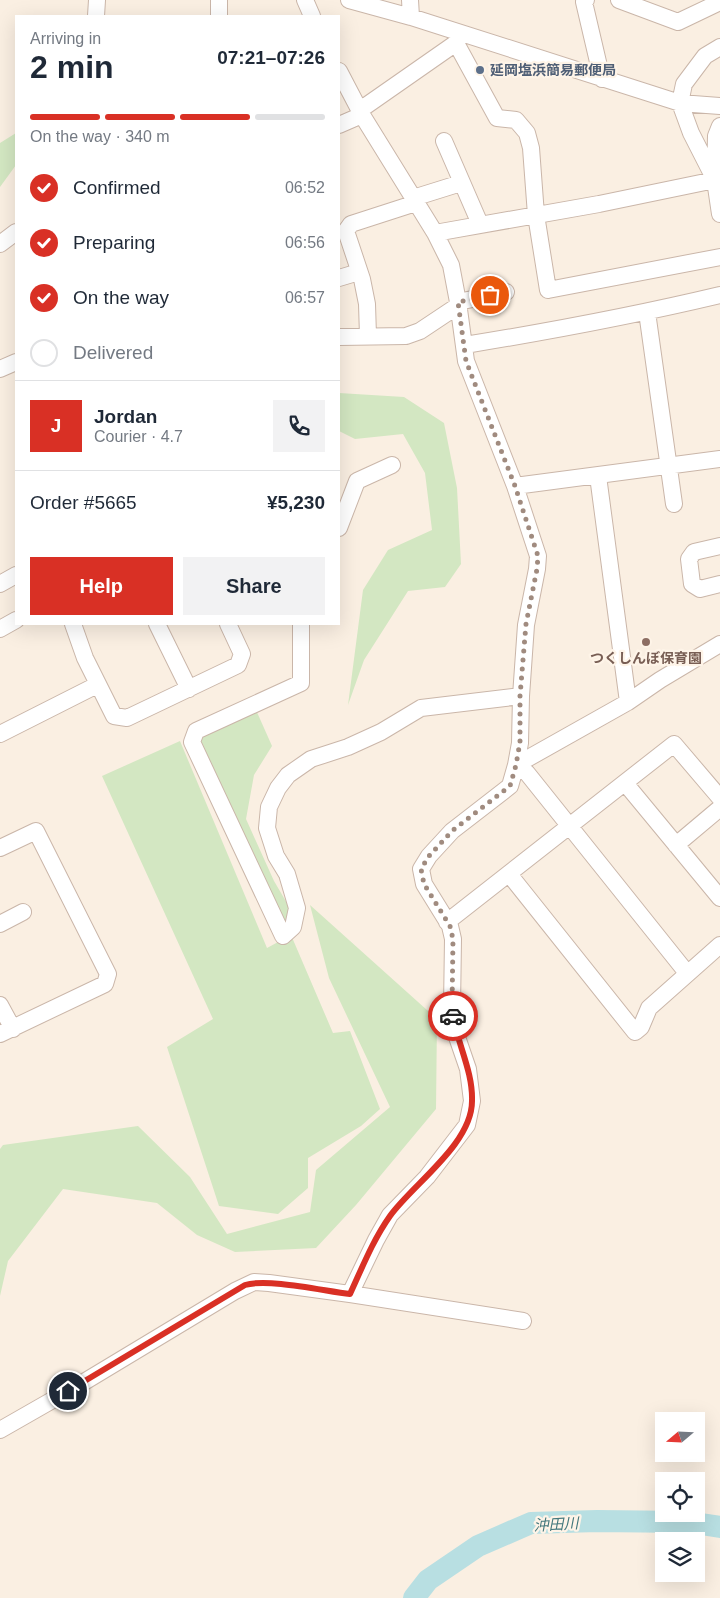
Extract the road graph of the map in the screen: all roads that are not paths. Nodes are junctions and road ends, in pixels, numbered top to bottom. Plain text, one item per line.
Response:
1 (97, 0) edge
2 (219, 0) edge
3 (305, 0) edge
4 (349, 0) edge
5 (410, 0) edge
6 (586, 0) edge
7 (619, 0) edge
8 (720, 2) edge
9 (96, 15) edge
10 (219, 15) edge
11 (312, 15) edge
12 (411, 17) junction
13 (458, 38) junction
14 (720, 47) edge
15 (340, 73) edge
16 (602, 79) junction
17 (680, 103) junction
18 (720, 106) edge
19 (361, 112) junction
20 (340, 125) edge
21 (720, 126) edge
22 (444, 141) dead end
23 (715, 180) junction
24 (462, 183) junction
25 (414, 201) junction
26 (720, 214) edge
27 (536, 215) junction
28 (480, 224) junction
29 (15, 233) edge
30 (434, 233) junction
31 (0, 244) edge
32 (720, 257) edge
33 (359, 272) junction
34 (340, 278) edge
35 (506, 292) dead end
36 (720, 295) edge
37 (459, 303) junction
38 (647, 312) junction
39 (340, 336) edge
40 (368, 336) junction
41 (465, 345) junction
42 (15, 362) edge
43 (0, 369) edge
44 (720, 459) edge
45 (392, 466) dead end
46 (668, 466) junction
47 (598, 476) junction
48 (515, 486) junction
49 (674, 504) dead end
50 (340, 525) edge
51 (720, 546) edge
52 (15, 576) edge
53 (0, 584) edge
54 (720, 584) edge
55 (15, 621) edge
56 (73, 625) edge
57 (158, 625) edge
58 (228, 625) edge
59 (301, 625) edge
60 (0, 629) edge
61 (720, 644) edge
62 (97, 685) junction
63 (189, 688) junction
64 (520, 696) junction
65 (628, 702) junction
66 (0, 734) edge
67 (516, 765) junction
68 (625, 783) junction
69 (720, 798) edge
70 (720, 808) edge
71 (569, 827) junction
72 (676, 845) junction
73 (0, 848) edge
74 (509, 874) junction
75 (720, 898) edge
76 (23, 912) dead end
77 (447, 922) junction
78 (0, 924) edge
79 (720, 945) edge
80 (688, 973) junction
81 (0, 1005) edge
82 (6, 1031) edge
83 (350, 1294) junction
84 (522, 1321) dead end
85 (0, 1430) edge

1 - 9 street
2 - 10 street
3 - 11 street
4 - 12 street
5 - 12 street
6 - 16 street
7 - 8 street
12 - 13 street
13 - 16 street
13 - 19 street
13 - 27 street
14 - 17 street
15 - 19 street
16 - 17 street
17 - 18 street
17 - 23 street
19 - 20 street
19 - 25 street
21 - 23 street
22 - 24 street
23 - 26 street
23 - 27 street
24 - 25 street
24 - 28 street
25 - 30 street
25 - 33 street
27 - 28 street
27 - 32 street
28 - 30 street
29 - 31 street
30 - 37 street
33 - 34 street
33 - 40 street
35 - 37 street
36 - 38 street
37 - 40 street
37 - 41 street
38 - 41 street
38 - 46 street
39 - 40 street
41 - 48 street
42 - 43 street
44 - 46 street
45 - 50 street
46 - 47 street
46 - 49 street
47 - 48 street
47 - 65 street
48 - 64 street
51 - 54 street
52 - 53 street
55 - 60 street
56 - 62 street
57 - 63 street
58 - 63 street
59 - 64 street
61 - 65 street
62 - 63 street
62 - 66 street
64 - 67 street
65 - 67 street
67 - 71 street
67 - 77 street
68 - 69 street
68 - 71 street
68 - 72 street
70 - 72 street
71 - 74 street
71 - 80 street
72 - 75 street
73 - 82 street
74 - 77 street
74 - 80 street
76 - 78 street
77 - 83 street
79 - 80 street
81 - 82 street
83 - 84 street
83 - 85 street

